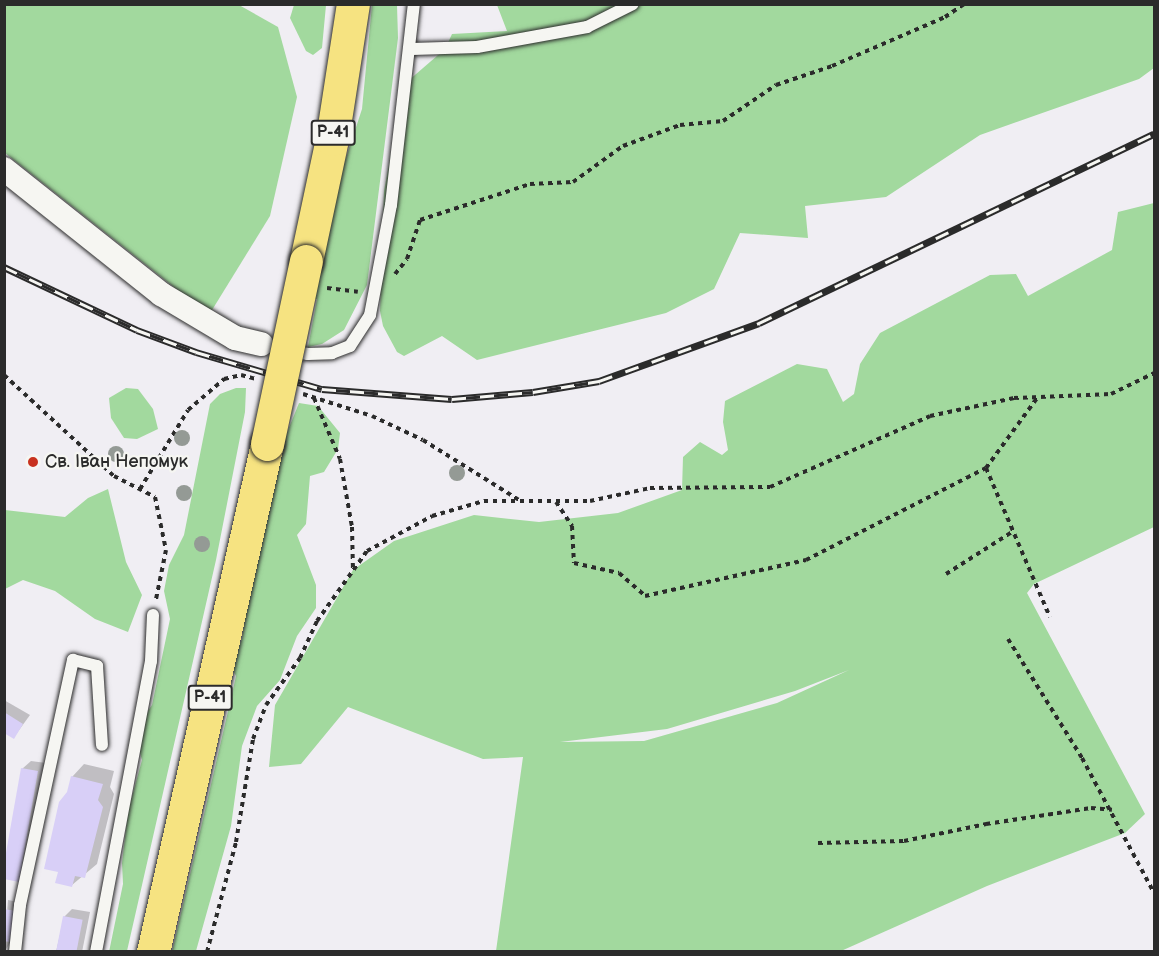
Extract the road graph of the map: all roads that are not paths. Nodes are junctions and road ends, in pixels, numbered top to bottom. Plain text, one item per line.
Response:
1 (353, 4) edge
2 (414, 4) edge
3 (633, 4) edge
4 (412, 50) junction
5 (4, 169) edge
6 (261, 344) joint
7 (153, 615) road end
8 (102, 745) dead end
9 (15, 951) edge
10 (96, 951) edge
11 (153, 951) edge

1 - 11 main road, Р-41, bridge
2 - 4 lane
3 - 4 lane
4 - 6 lane
5 - 6 street
7 - 10 lane
8 - 9 lane

